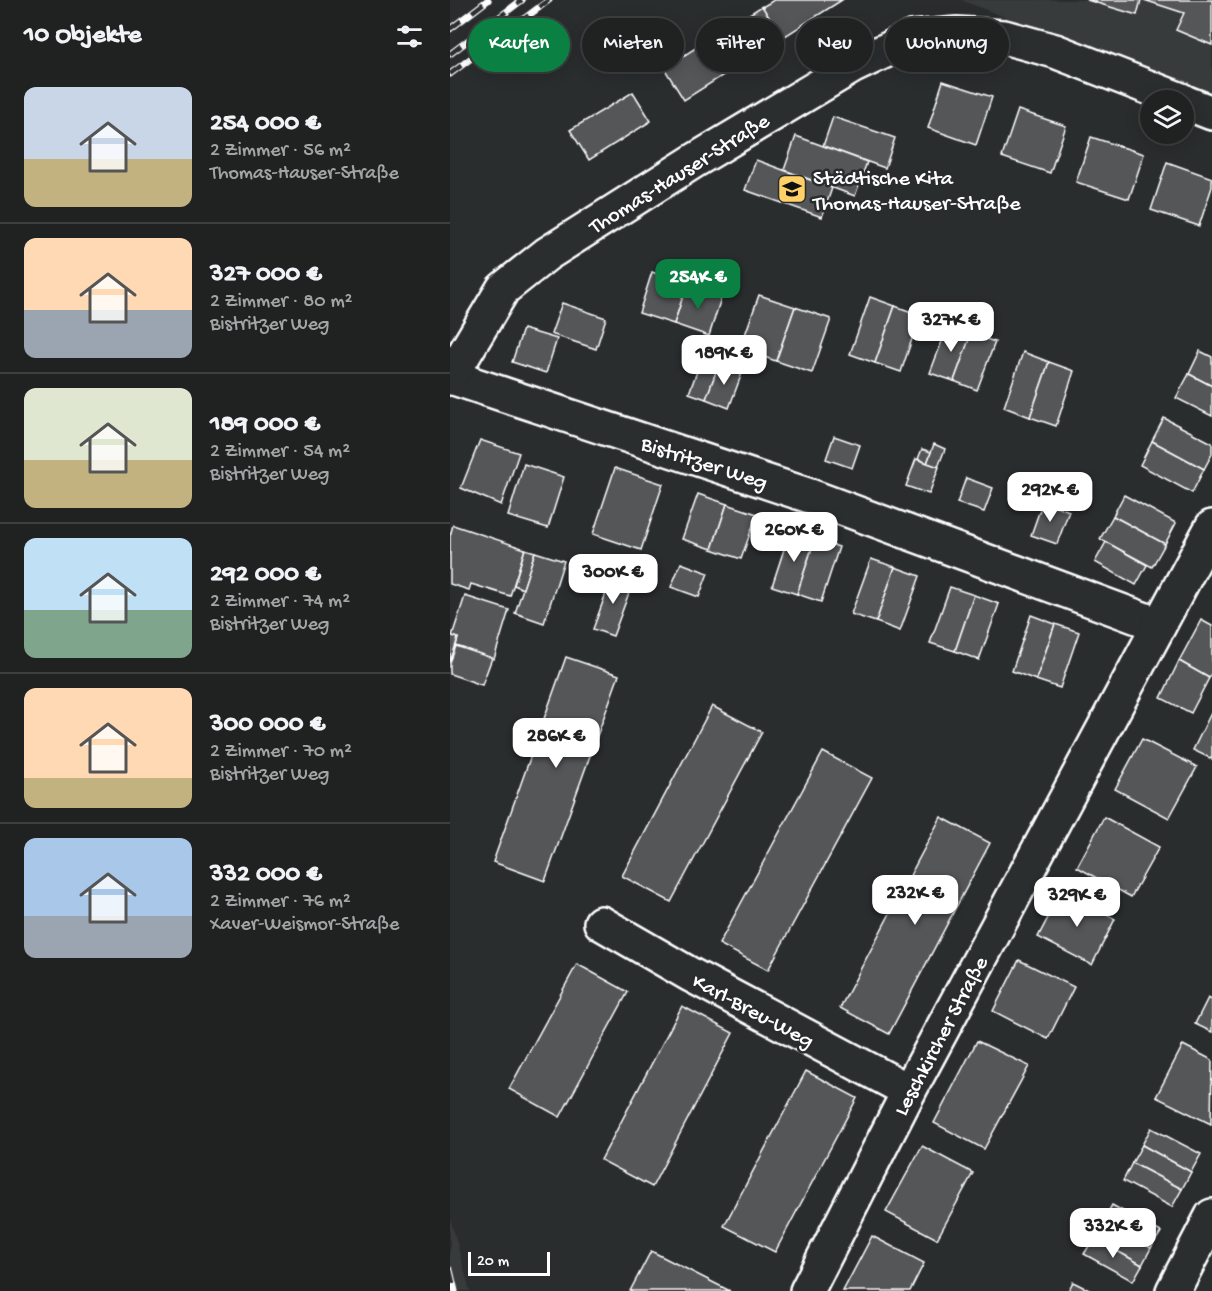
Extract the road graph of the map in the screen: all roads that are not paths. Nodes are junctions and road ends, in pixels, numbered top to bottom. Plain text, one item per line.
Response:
1 (1154, 90) edge
2 (1194, 106) edge
3 (1212, 113) edge
4 (450, 378) edge
5 (1212, 527) edge
6 (1159, 626) junction
7 (601, 923) dead end
8 (909, 1092) junction
9 (1212, 1216) edge
10 (807, 1291) edge
11 (1173, 1291) edge

1 - 4 street, Thomas-Hauser-Straße
2 - 3 street, Thomas-Hauser-Straße
4 - 6 street, Bistritzer Weg
5 - 6 street, Leschkircher Straße
6 - 8 street, Leschkircher Straße
7 - 8 street, Karl-Breu-Weg
8 - 10 street, Leschkircher Straße
9 - 11 street

